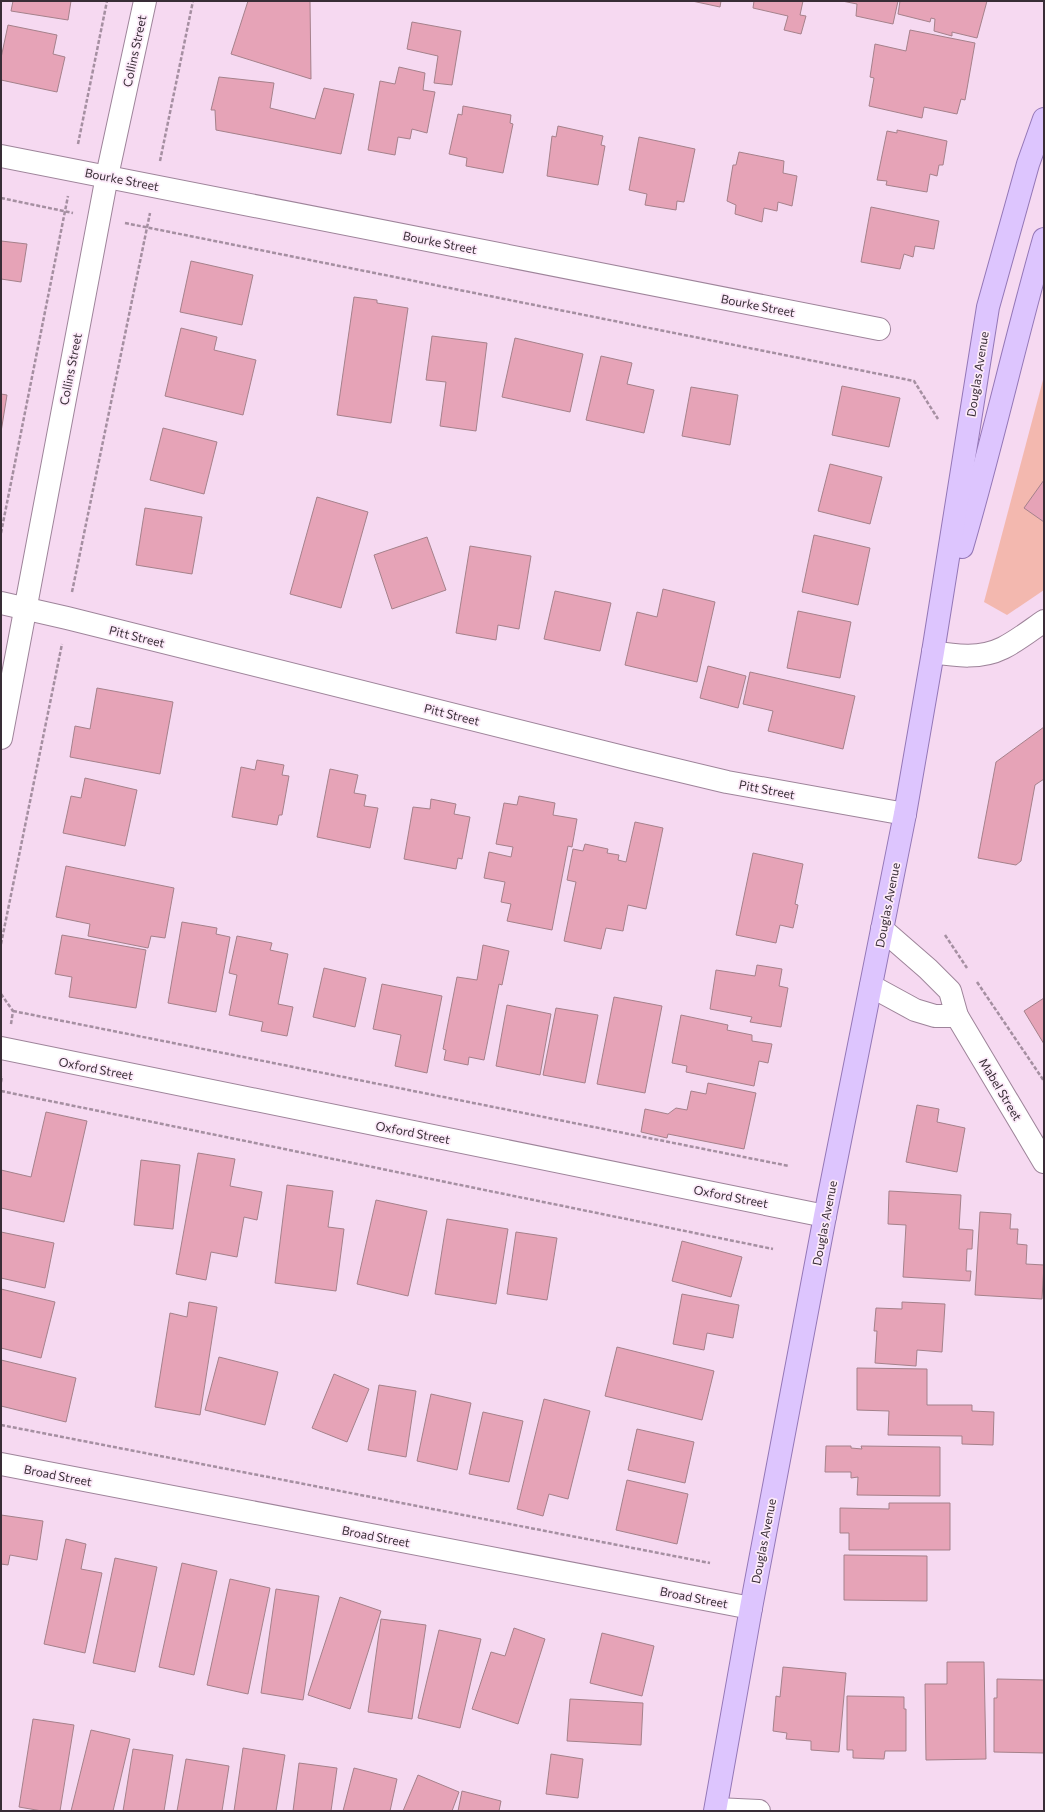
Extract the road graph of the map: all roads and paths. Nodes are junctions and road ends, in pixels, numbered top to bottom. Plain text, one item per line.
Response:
1 (107, 1) edge
2 (144, 1) edge
3 (193, 1) edge
4 (1044, 119) edge
5 (1, 156) edge
6 (73, 170) junction
7 (107, 176) junction
8 (155, 186) junction
9 (1, 198) edge
10 (65, 211) junction
11 (99, 218) junction
12 (147, 228) junction
13 (1044, 239) edge
14 (879, 329) dead end
15 (938, 419) dead end
16 (1, 533) edge
17 (1, 603) edge
18 (25, 608) junction
19 (67, 618) junction
20 (1044, 621) edge
21 (935, 644) junction
22 (1, 738) edge
23 (904, 814) junction
24 (882, 929) junction
25 (944, 935) dead end
26 (1, 944) edge
27 (970, 973) dead end
28 (975, 979) dead end
29 (871, 986) junction
30 (13, 1011) dead end
31 (957, 1016) junction
32 (1, 1048) edge
33 (1044, 1081) edge
34 (1, 1091) edge
35 (1044, 1162) edge
36 (789, 1166) dead end
37 (825, 1216) junction
38 (773, 1249) dead end
39 (1, 1424) edge
40 (1, 1464) edge
41 (710, 1563) dead end
42 (751, 1608) junction
43 (715, 1810) edge
44 (759, 1811) edge

1 - 6 path
2 - 7 street, Collins Street
3 - 8 path
4 - 21 main road, Douglas Avenue
5 - 6 street, Bourke Street
6 - 7 street, Bourke Street
6 - 10 path
7 - 8 street, Bourke Street
7 - 11 street, Collins Street
8 - 12 path
8 - 14 street, Bourke Street
9 - 10 path
10 - 11 path
10 - 16 path
11 - 12 path
11 - 18 street, Collins Street
12 - 15 path
12 - 19 path
13 - 21 main road, Douglas Avenue
17 - 18 street, Pitt Street
18 - 19 street, Pitt Street
18 - 22 street, Collins Street
19 - 23 street, Pitt Street
19 - 26 path
20 - 21 street
21 - 23 main road, Douglas Avenue
23 - 24 main road, Douglas Avenue
24 - 29 main road, Douglas Avenue
24 - 31 street, Mabel Street
25 - 27 path
28 - 33 path
29 - 31 street
29 - 37 main road, Douglas Avenue
30 - 36 path
31 - 35 street, Mabel Street
32 - 37 street, Oxford Street
34 - 38 path
37 - 42 main road, Douglas Avenue
39 - 41 path
40 - 42 street, Broad Street
42 - 43 main road, Douglas Avenue
43 - 44 street

